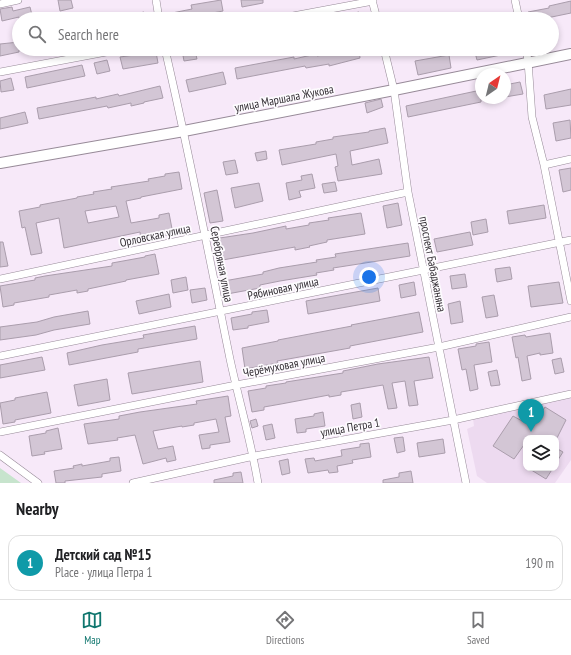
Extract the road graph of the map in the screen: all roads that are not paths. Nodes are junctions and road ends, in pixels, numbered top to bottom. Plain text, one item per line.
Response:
1 (18, 0) edge
2 (156, 0) edge
3 (372, 0) edge
4 (515, 0) edge
5 (0, 4) edge
6 (158, 12) edge
7 (312, 12) edge
8 (375, 12) edge
9 (518, 12) edge
10 (571, 54) edge
11 (85, 56) edge
12 (167, 56) edge
13 (386, 56) edge
14 (527, 56) edge
15 (559, 56) edge
16 (559, 56) edge
17 (528, 61) junction
18 (0, 72) edge
19 (394, 90) junction
20 (184, 131) junction
21 (571, 159) edge
22 (0, 163) edge
23 (544, 165) junction
24 (408, 192) junction
25 (205, 235) junction
26 (571, 240) edge
27 (560, 242) junction
28 (423, 270) junction
29 (0, 279) edge
30 (571, 301) edge
31 (220, 312) junction
32 (571, 317) edge
33 (439, 347) junction
34 (0, 356) edge
35 (236, 385) junction
36 (571, 394) edge
37 (453, 420) junction
38 (0, 432) edge
39 (0, 455) edge
40 (254, 456) junction
41 (38, 483) edge
42 (133, 483) edge
43 (258, 483) edge
44 (466, 483) edge

1 - 5 street
2 - 6 street
3 - 7 street
3 - 8 street
4 - 9 street
10 - 15 main road, улица Маршала Жукова
11 - 18 street
12 - 20 street, Серебряная улица
13 - 19 street, проспект Бабаджаняна
14 - 17 street
16 - 17 main road, улица Маршала Жукова
17 - 19 main road, улица Маршала Жукова
17 - 23 street
19 - 20 main road, улица Маршала Жукова
19 - 24 street, проспект Бабаджаняна
20 - 22 main road, улица Маршала Жукова
20 - 25 street, Серебряная улица
21 - 23 street
23 - 27 street
24 - 25 street, Орловская улица
24 - 28 street, проспект Бабаджаняна
25 - 29 street, Орловская улица
25 - 31 street, Серебряная улица
26 - 27 street, Рябиновая улица
27 - 28 street, Рябиновая улица
27 - 30 street
28 - 31 street, Рябиновая улица
28 - 33 street, проспект Бабаджаняна
31 - 34 street, Рябиновая улица
31 - 35 street, Серебряная улица
32 - 33 street, Черёмуховая улица
33 - 35 street, Черёмуховая улица
33 - 37 street, проспект Бабаджаняна
35 - 38 street, Черёмуховая улица
35 - 40 street, Серебряная улица
36 - 37 street, улица Петра 1
37 - 40 street, улица Петра 1
37 - 44 street, проспект Бабаджаняна
39 - 41 street
40 - 42 street, улица Петра 1
40 - 43 street, Серебряная улица

